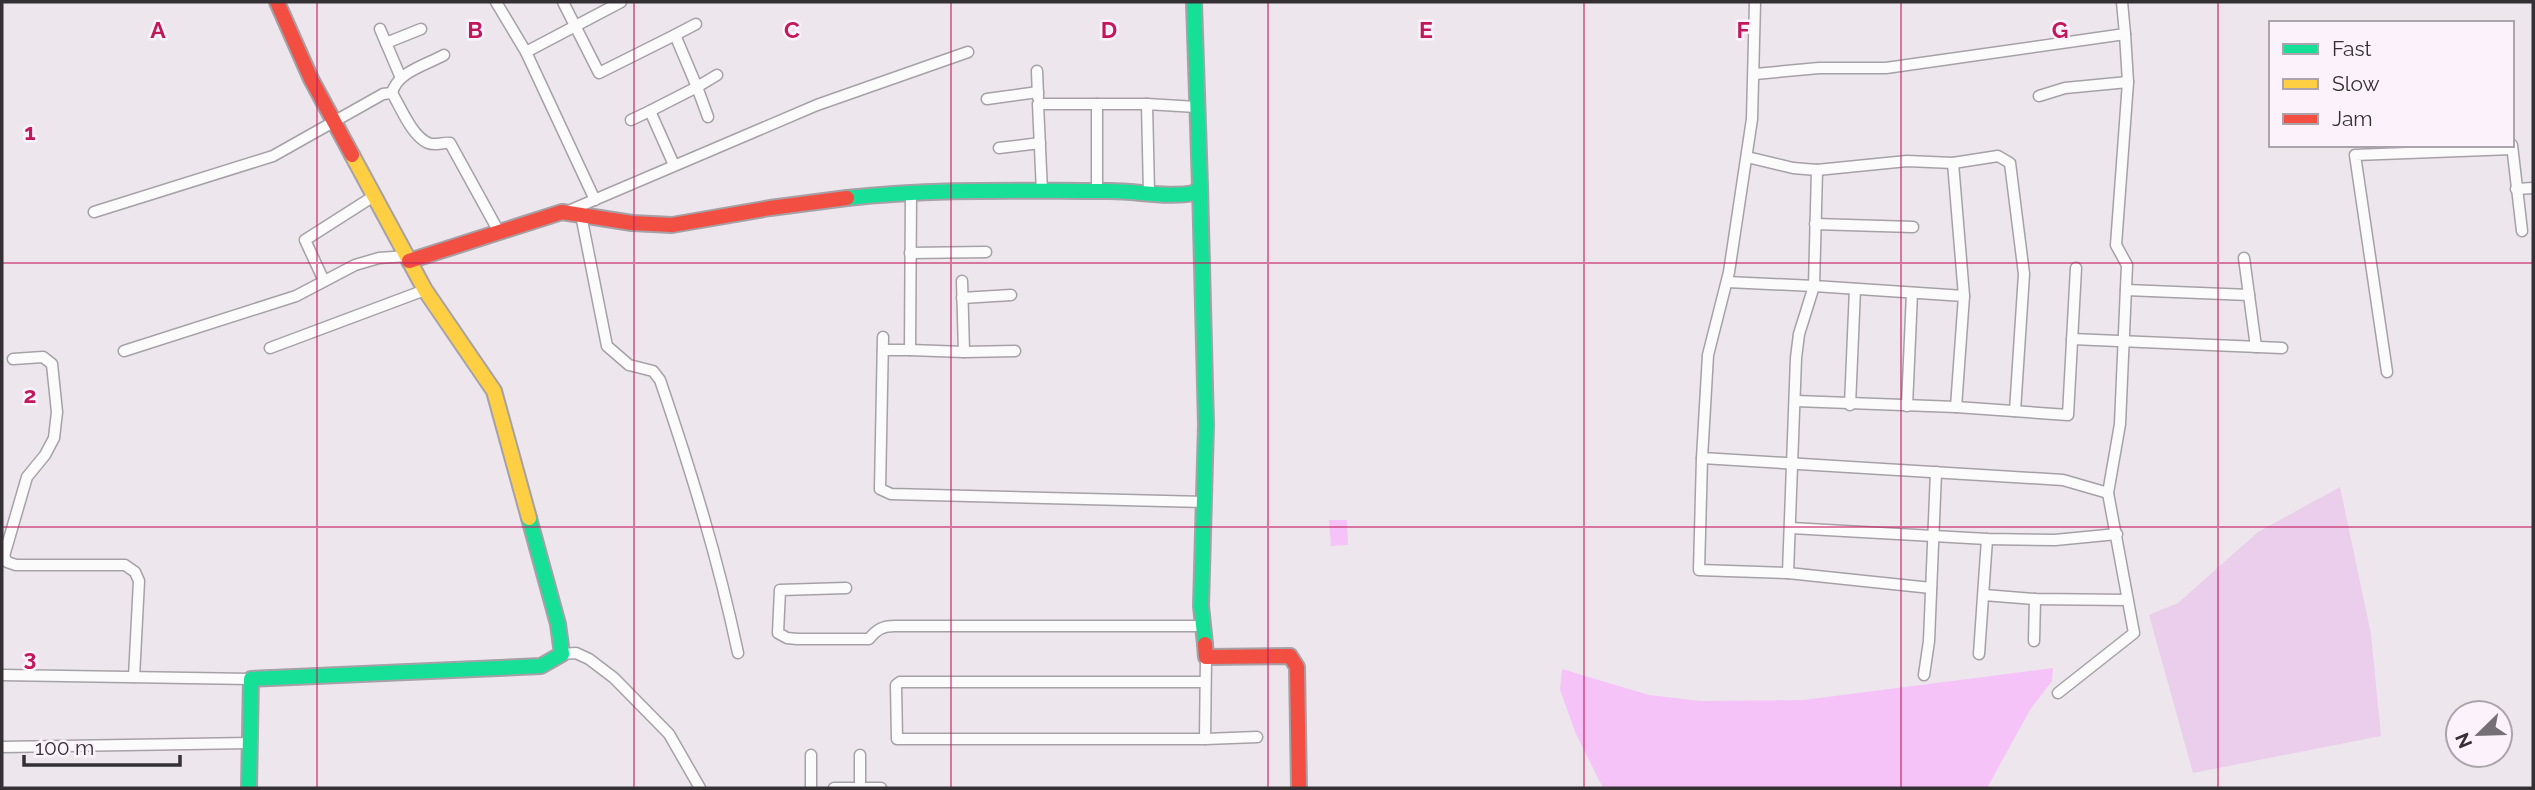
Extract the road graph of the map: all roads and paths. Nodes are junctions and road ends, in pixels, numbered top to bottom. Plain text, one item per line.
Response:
1 (277, 2) edge
2 (496, 2) edge
3 (563, 2) edge
4 (621, 2) edge
5 (1194, 2) edge
6 (1755, 2) edge
7 (2122, 2) edge
8 (696, 24) dead end
9 (576, 26) junction
10 (380, 29) dead end
11 (421, 29) dead end
12 (2125, 34) junction
13 (675, 35) junction
14 (386, 43) junction
15 (526, 52) junction
16 (968, 52) dead end
17 (444, 55) dead end
18 (1037, 71) dead end
19 (1755, 74) junction
20 (717, 75) dead end
21 (401, 78) junction
22 (2127, 82) junction
23 (696, 87) junction
24 (1038, 92) junction
25 (392, 93) junction
26 (2039, 96) dead end
27 (987, 99) dead end
28 (1038, 104) junction
29 (1097, 104) junction
30 (1147, 104) junction
31 (1196, 107) junction
32 (650, 111) junction
33 (708, 117) dead end
34 (631, 120) dead end
35 (334, 122) junction
36 (1040, 143) junction
37 (2512, 147) edge
38 (999, 148) dead end
39 (1747, 157) junction
40 (1953, 163) junction
41 (674, 165) junction
42 (1817, 170) junction
43 (1200, 186) junction
44 (2533, 188) edge
45 (2516, 189) junction
46 (1097, 191) junction
47 (911, 192) junction
48 (1042, 192) junction
49 (1149, 193) junction
50 (374, 196) junction
51 (595, 200) junction
52 (94, 212) dead end
53 (565, 213) junction
54 (581, 215) junction
55 (1815, 224) junction
56 (1913, 227) dead end
57 (2522, 231) dead end
58 (499, 232) junction
59 (986, 252) dead end
60 (910, 253) junction
61 (2244, 258) dead end
62 (408, 259) junction
63 (2076, 268) dead end
64 (324, 281) junction
65 (962, 281) dead end
66 (1727, 282) junction
67 (1814, 286) junction
68 (1856, 289) junction
69 (425, 290) junction
70 (2126, 290) junction
71 (1912, 293) junction
72 (1011, 295) dead end
73 (2249, 295) junction
74 (1964, 296) junction
75 (962, 298) junction
76 (883, 337) dead end
77 (2071, 339) junction
78 (2124, 342) junction
79 (2256, 347) junction
80 (270, 348) dead end
81 (2281, 348) dead end
82 (883, 350) junction
83 (910, 350) junction
84 (124, 351) dead end
85 (1015, 351) dead end
86 (964, 352) junction
87 (13, 359) dead end
88 (2387, 372) dead end
89 (1796, 401) junction
90 (1850, 405) junction
91 (1907, 406) junction
92 (1955, 407) junction
93 (2015, 411) junction
94 (1702, 458) junction
95 (1794, 463) junction
96 (1937, 472) junction
97 (2108, 492) junction
98 (1204, 502) junction
99 (1791, 528) junction
100 (2117, 534) junction
101 (1933, 535) junction
102 (1987, 539) junction
103 (1788, 573) junction
104 (846, 587) dead end
105 (1931, 588) junction
106 (1984, 595) junction
107 (2035, 598) junction
108 (2127, 600) junction
109 (1203, 626) junction
110 (2034, 641) dead end
111 (738, 653) dead end
112 (562, 654) junction
113 (1979, 654) dead end
114 (1206, 657) junction
115 (2, 675) edge
116 (1924, 676) dead end
117 (134, 677) junction
118 (251, 679) junction
119 (1205, 682) junction
120 (2058, 693) dead end
121 (1257, 737) dead end
122 (1205, 739) junction
123 (250, 743) junction
124 (2, 747) edge
125 (811, 755) dead end
126 (860, 755) dead end
127 (249, 788) edge
128 (700, 788) edge
129 (811, 788) edge
130 (834, 788) edge
131 (860, 788) edge
132 (881, 788) edge
133 (1299, 788) edge

1 - 35 street
2 - 15 street
3 - 9 street
4 - 9 street
5 - 31 street
6 - 19 street
7 - 12 street
8 - 13 street
9 - 13 street
9 - 15 street
10 - 14 street
11 - 14 street
12 - 19 street
12 - 22 street
13 - 23 street
14 - 21 street
15 - 51 street
16 - 41 street
17 - 21 street
18 - 24 street
19 - 39 street
20 - 23 street
21 - 25 street
22 - 26 street
22 - 70 street
23 - 32 street
23 - 33 street
24 - 27 street
24 - 28 street
25 - 35 street
25 - 58 street
28 - 29 street
28 - 36 street
29 - 30 street
29 - 46 street
30 - 31 street
30 - 49 street
31 - 43 street
32 - 34 street
32 - 41 street
35 - 50 street
35 - 52 street
36 - 38 street
36 - 48 street
37 - 45 street
37 - 88 street
39 - 42 street
39 - 66 street
40 - 42 street
40 - 74 street
40 - 93 street
41 - 51 street
42 - 55 street
43 - 49 street
43 - 98 street
44 - 45 street
45 - 57 street
46 - 48 street
46 - 49 street
47 - 48 street
47 - 54 street
47 - 60 street
50 - 62 street
50 - 64 street
51 - 53 street
53 - 54 street
53 - 58 street
54 - 111 street
55 - 56 street
55 - 67 street
58 - 62 street
59 - 60 street
60 - 83 street
61 - 73 street
62 - 64 street
62 - 69 street
63 - 77 street
64 - 84 street
65 - 75 street
66 - 67 street
66 - 94 street
67 - 68 street
67 - 89 street
68 - 71 street
68 - 90 street
69 - 80 street
69 - 112 street
70 - 73 street
70 - 78 street
71 - 74 street
71 - 91 street
72 - 75 street
73 - 79 street
74 - 92 street
75 - 86 street
76 - 82 street
77 - 78 street
77 - 93 street
78 - 79 street
78 - 97 street
79 - 81 street
82 - 83 street
82 - 98 street
83 - 86 street
85 - 86 street
87 - 117 street
89 - 90 street
89 - 95 street
90 - 91 street
91 - 92 street
92 - 93 street
94 - 95 street
94 - 103 street
95 - 96 street
95 - 99 street
96 - 97 street
96 - 101 street
97 - 100 street
98 - 109 street
99 - 101 street
99 - 103 street
100 - 102 street
100 - 108 street
101 - 102 street
101 - 105 street
102 - 106 street
103 - 105 street
104 - 109 street
105 - 116 street
106 - 107 street
106 - 113 street
107 - 108 street
107 - 110 street
108 - 120 street
109 - 114 street
112 - 118 street
112 - 128 street
114 - 119 street
114 - 133 street
115 - 117 street
117 - 118 street
118 - 123 street
119 - 122 street
119 - 122 street
121 - 122 street
123 - 124 street
123 - 127 street
125 - 129 street
126 - 131 street
130 - 131 street
131 - 132 street

